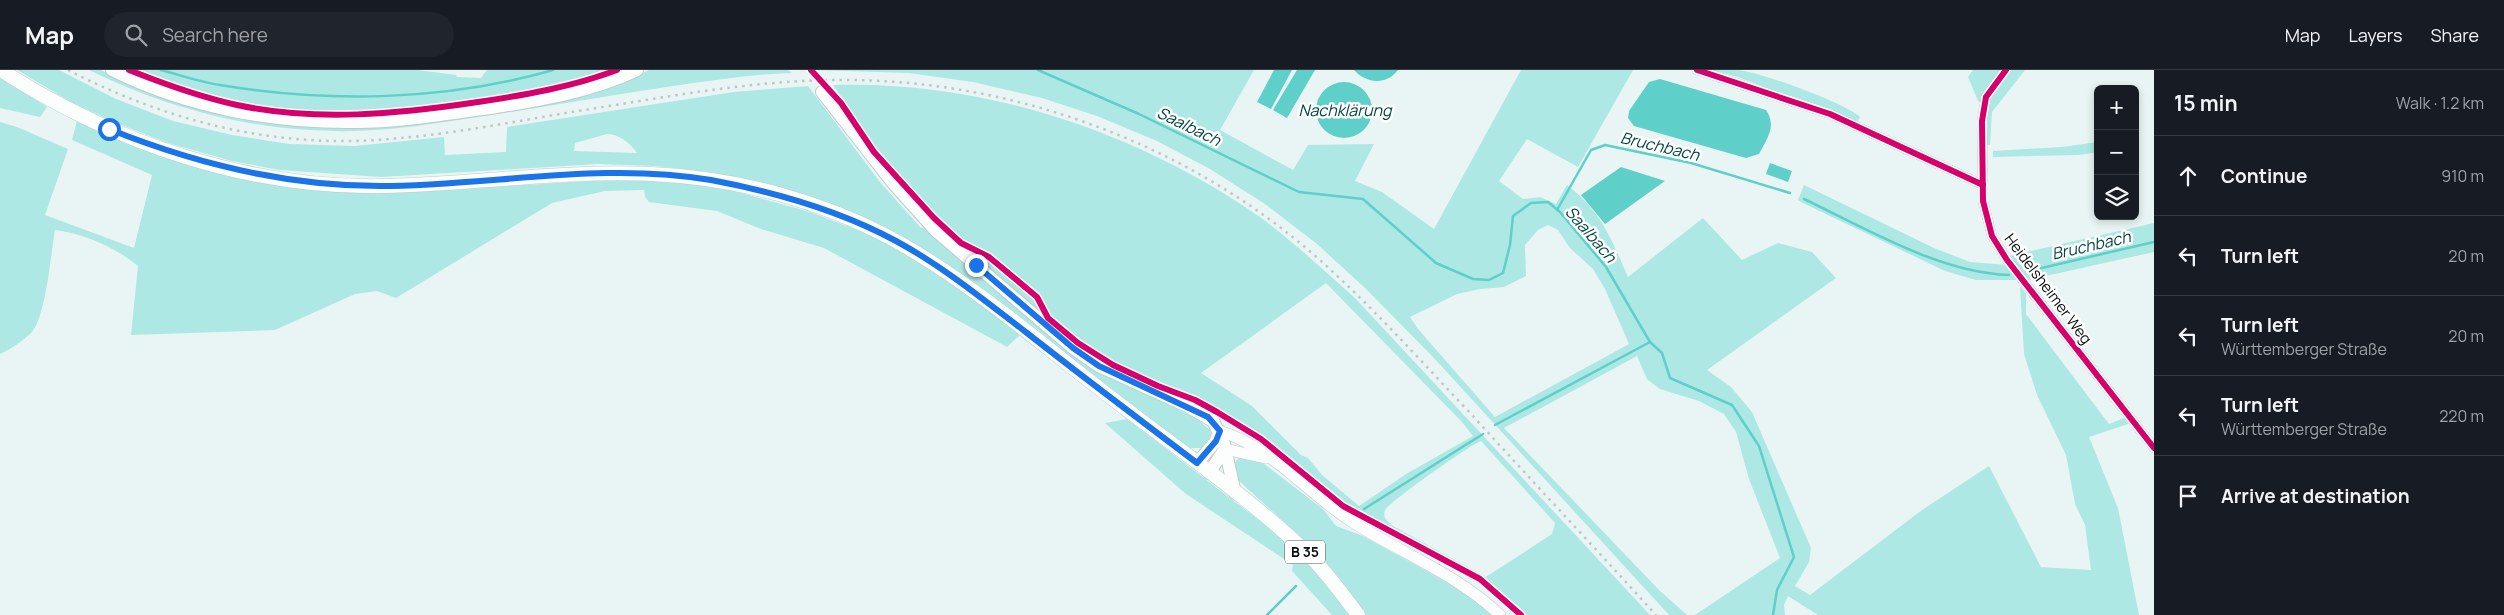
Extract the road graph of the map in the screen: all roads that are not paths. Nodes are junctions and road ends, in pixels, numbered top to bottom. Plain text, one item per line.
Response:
1 (1, 70) edge
2 (112, 70) edge
3 (637, 70) edge
4 (1697, 70) edge
5 (2006, 70) edge
6 (822, 92) dead end
7 (1983, 185) junction
8 (1220, 431) junction
9 (2154, 448) edge
10 (1225, 449) junction
11 (1273, 461) junction
12 (1197, 463) junction
13 (1209, 473) junction
14 (1235, 493) junction
15 (1358, 615) edge
16 (1500, 615) edge

1 - 12 main road, B 35
2 - 3 main road
4 - 7 street
5 - 7 street, Heidelsheimer Weg
6 - 8 main road
7 - 9 street, Heidelsheimer Weg
8 - 10 main road
8 - 11 street
8 - 12 main road
10 - 11 street
10 - 13 main road
10 - 14 main road
11 - 16 street
12 - 13 main road, B 35
13 - 14 main road, B 35
14 - 15 main road, B 35

